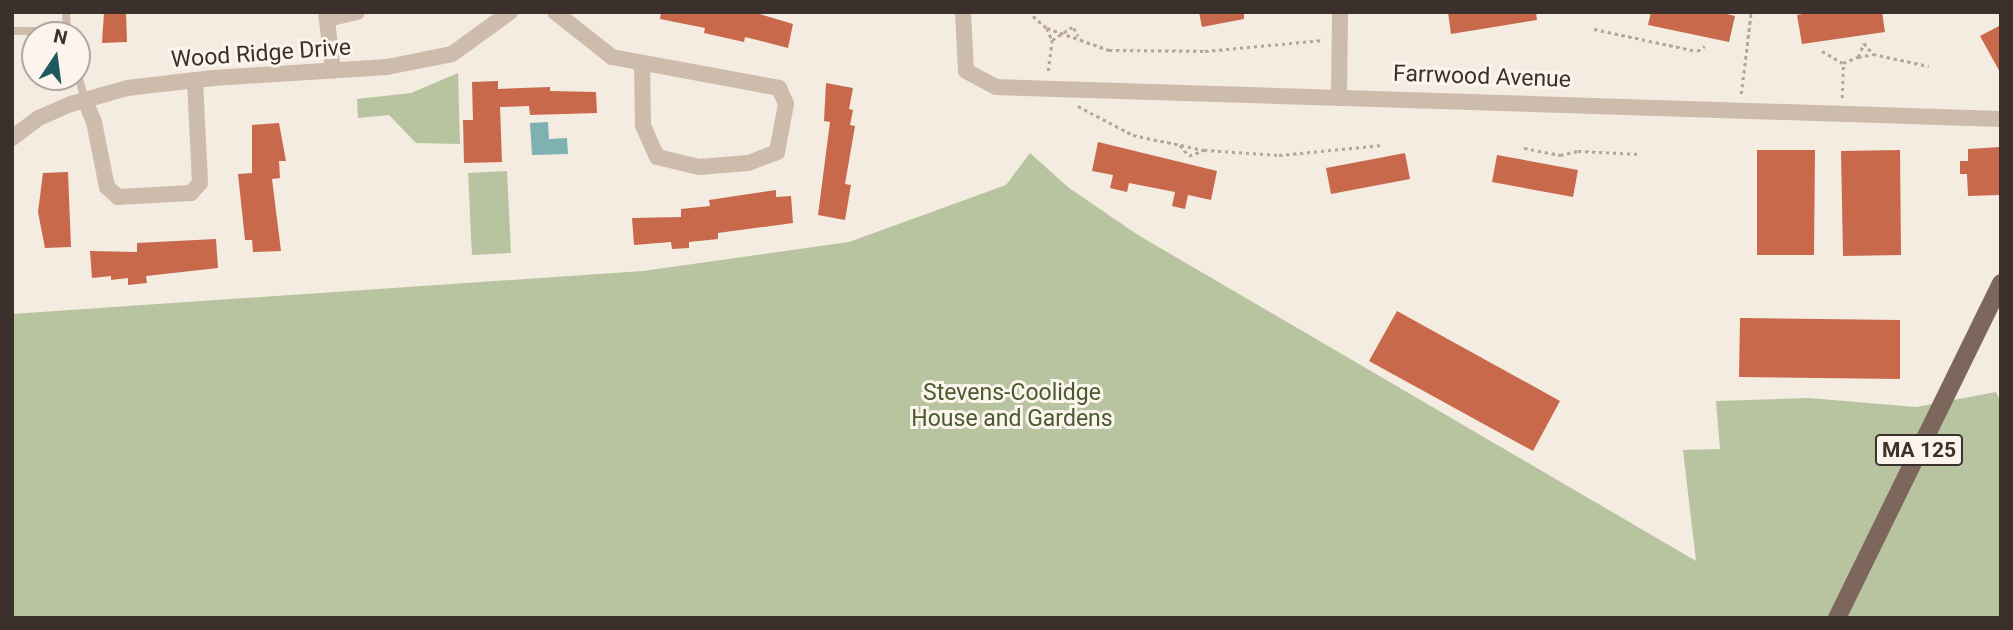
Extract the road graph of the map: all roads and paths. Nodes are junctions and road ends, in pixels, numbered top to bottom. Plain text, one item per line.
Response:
1 (357, 12) edge
2 (510, 12) edge
3 (555, 12) edge
4 (962, 12) edge
5 (1340, 12) edge
6 (1751, 12) edge
7 (327, 16) edge
8 (1033, 16) dead end
9 (1047, 28) junction
10 (1594, 29) dead end
11 (1066, 32) junction
12 (1078, 36) junction
13 (1052, 40) junction
14 (1339, 40) junction
15 (1705, 46) dead end
16 (1822, 51) dead end
17 (1873, 54) junction
18 (1858, 57) junction
19 (1843, 63) junction
20 (642, 64) junction
21 (1929, 66) dead end
22 (332, 71) junction
23 (195, 80) junction
24 (1046, 88) junction
25 (83, 91) edge
26 (1339, 96) junction
27 (85, 100) junction
28 (1078, 106) dead end
29 (1739, 108) junction
30 (1842, 112) junction
31 (2001, 119) edge
32 (12, 138) edge
33 (1180, 145) junction
34 (1383, 145) dead end
35 (1524, 148) dead end
36 (1204, 150) junction
37 (1638, 154) dead end
38 (2001, 283) edge
39 (1837, 618) edge

1 - 7 street
2 - 22 street, Wood Ridge Drive
3 - 20 street
4 - 24 street, Farrwood Avenue
5 - 14 street
6 - 29 path
7 - 22 street
8 - 9 path
9 - 11 path
9 - 13 path
10 - 15 path
11 - 12 path
11 - 12 path
11 - 13 path
12 - 14 path
13 - 24 path
14 - 26 street
16 - 19 path
17 - 18 path
17 - 18 path
17 - 21 path
18 - 19 path
19 - 30 path
20 - 20 street
22 - 23 street, Wood Ridge Drive
23 - 27 street, Wood Ridge Drive
23 - 27 street
24 - 26 street, Farrwood Avenue
25 - 27 lane
26 - 29 street, Farrwood Avenue
27 - 32 street, Wood Ridge Drive
28 - 33 path
29 - 30 street, Farrwood Avenue
30 - 31 street, Farrwood Avenue
33 - 36 path
33 - 36 path
34 - 36 path
35 - 37 path
38 - 39 main road, MA 125

